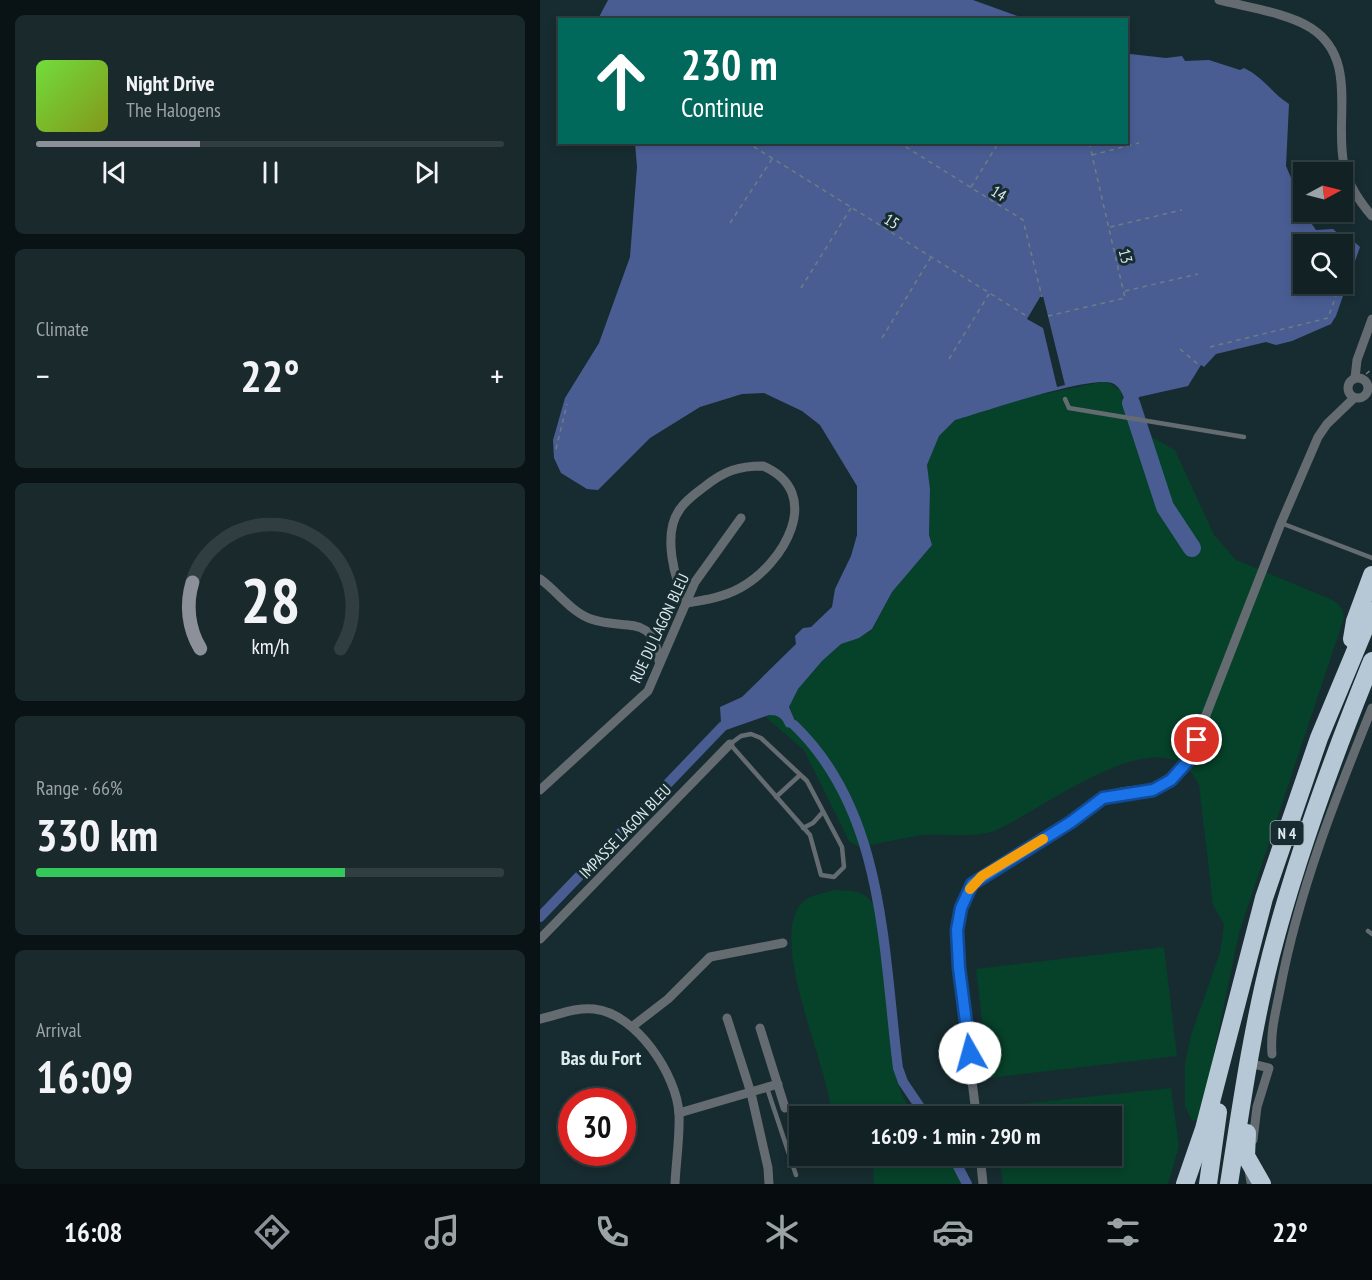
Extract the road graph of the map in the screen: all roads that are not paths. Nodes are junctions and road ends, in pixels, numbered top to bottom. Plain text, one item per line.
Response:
1 (1219, 0) edge
2 (1372, 216) edge
3 (1372, 319) edge
4 (1359, 378) junction
5 (1369, 396) edge
6 (1354, 398) junction
7 (1065, 399) dead end
8 (1244, 437) dead end
9 (741, 518) dead end
10 (1281, 523) junction
11 (1372, 558) edge
12 (1372, 575) edge
13 (540, 579) edge
14 (687, 603) junction
15 (1372, 612) edge
16 (1372, 661) edge
17 (660, 664) junction
18 (1346, 674) junction
19 (1372, 686) edge
20 (1372, 708) edge
21 (730, 744) junction
22 (800, 775) junction
23 (540, 790) edge
24 (776, 797) junction
25 (1317, 804) junction
26 (822, 813) junction
27 (803, 828) junction
28 (1286, 900) junction
29 (540, 939) edge
30 (783, 943) dead end
31 (1240, 995) junction
32 (727, 1018) dead end
33 (540, 1019) edge
34 (633, 1026) junction
35 (760, 1028) dead end
36 (1272, 1054) dead end
37 (1257, 1065) junction
38 (778, 1084) junction
39 (767, 1088) junction
40 (751, 1094) junction
41 (975, 1106) edge
42 (785, 1108) dead end
43 (679, 1113) junction
44 (1246, 1156) junction
45 (981, 1166) edge
46 (796, 1175) dead end
47 (675, 1184) edge
48 (769, 1184) edge
49 (983, 1184) edge
50 (1185, 1184) edge
51 (1208, 1184) edge
52 (1229, 1184) edge
53 (1249, 1184) edge
54 (1262, 1184) edge
55 (1268, 1184) edge

1 - 2 street
3 - 4 street
4 - 5 street
4 - 6 street
5 - 6 street
6 - 10 street
7 - 8 lane
9 - 14 street, RUE DU LAGON BLEU
10 - 11 lane
10 - 41 street
12 - 18 highway
13 - 17 street
14 - 14 street
14 - 17 street, RUE DU LAGON BLEU
15 - 18 highway, N 4
16 - 25 highway, N 4
17 - 23 street, RUE DU LAGON BLEU
18 - 31 highway, N 4
19 - 25 highway
20 - 36 street
21 - 22 lane
21 - 24 lane
21 - 29 street, IMPASSE LAGON BLEU
22 - 24 lane
22 - 26 lane
24 - 27 lane
25 - 28 highway, N 4
26 - 27 lane
26 - 27 lane
28 - 37 highway
28 - 52 highway, N 4
30 - 34 street
31 - 50 highway
31 - 51 highway, N 4
32 - 40 street
33 - 34 street
34 - 43 street
35 - 38 street
37 - 44 highway
37 - 55 street
38 - 39 street
38 - 42 street
39 - 40 street
39 - 46 lane
40 - 43 street
40 - 48 street
43 - 47 street
44 - 53 lane
44 - 54 highway
45 - 49 street

